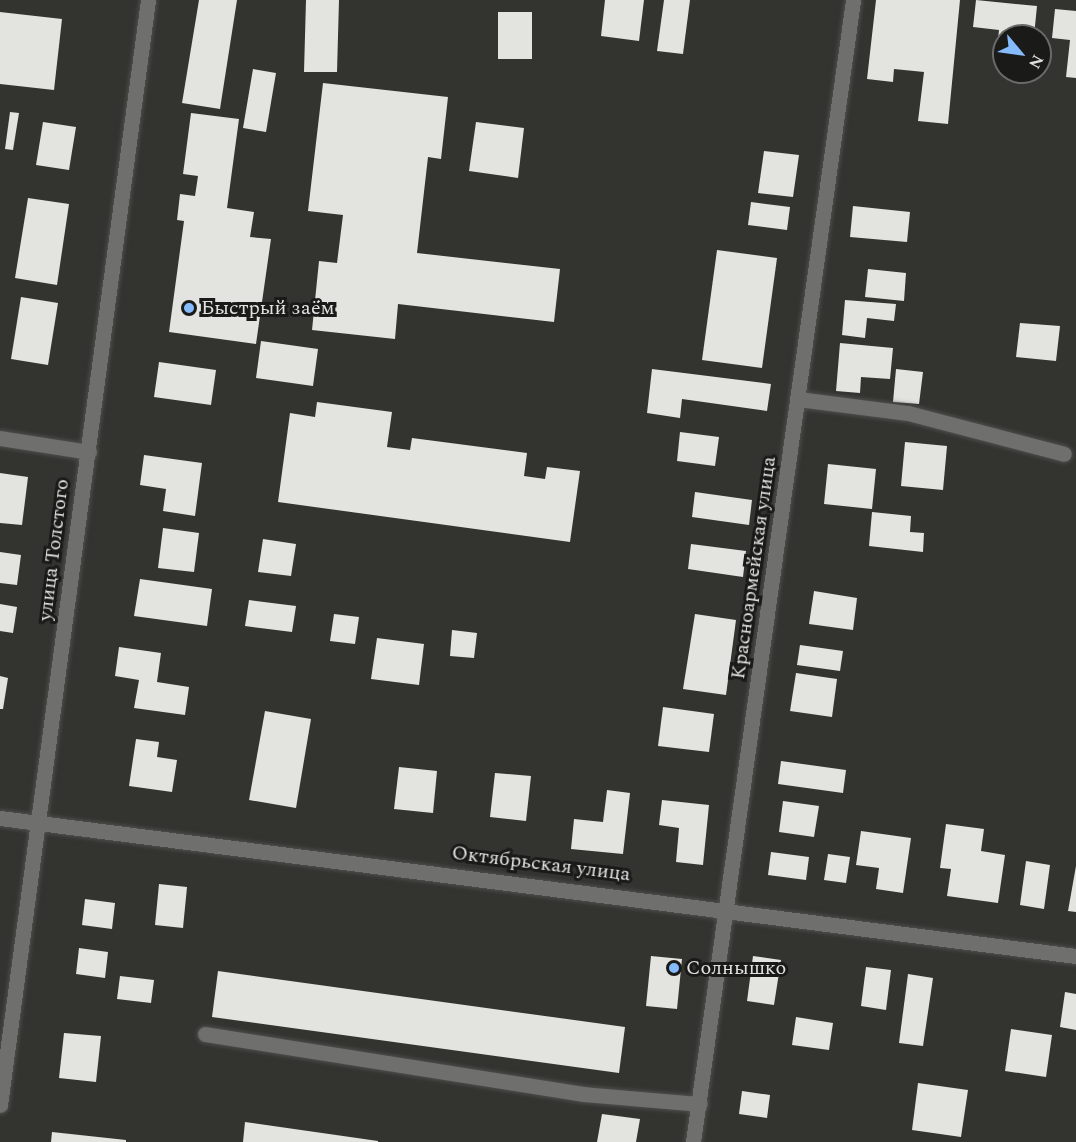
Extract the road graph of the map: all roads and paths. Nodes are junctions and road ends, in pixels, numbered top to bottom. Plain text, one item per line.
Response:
1 (148, 0) edge
2 (853, 0) edge
3 (798, 399) junction
4 (0, 438) edge
5 (88, 452) junction
6 (1064, 454) dead end
7 (0, 818) edge
8 (40, 824) junction
9 (728, 908) junction
10 (1076, 956) edge
11 (205, 1034) dead end
12 (699, 1104) junction
13 (0, 1105) edge
14 (693, 1142) edge

1 - 5 street, улица Толстого
2 - 3 street, Красноармейская улица
3 - 6 street
3 - 9 street, Красноармейская улица
4 - 5 street
5 - 8 street, улица Толстого
7 - 8 street, Октябрьская улица
8 - 9 street, Октябрьская улица
8 - 13 street, улица Толстого
9 - 10 street, Октябрьская улица
9 - 12 street, Красноармейская улица
11 - 12 street
12 - 14 street, Красноармейская улица

